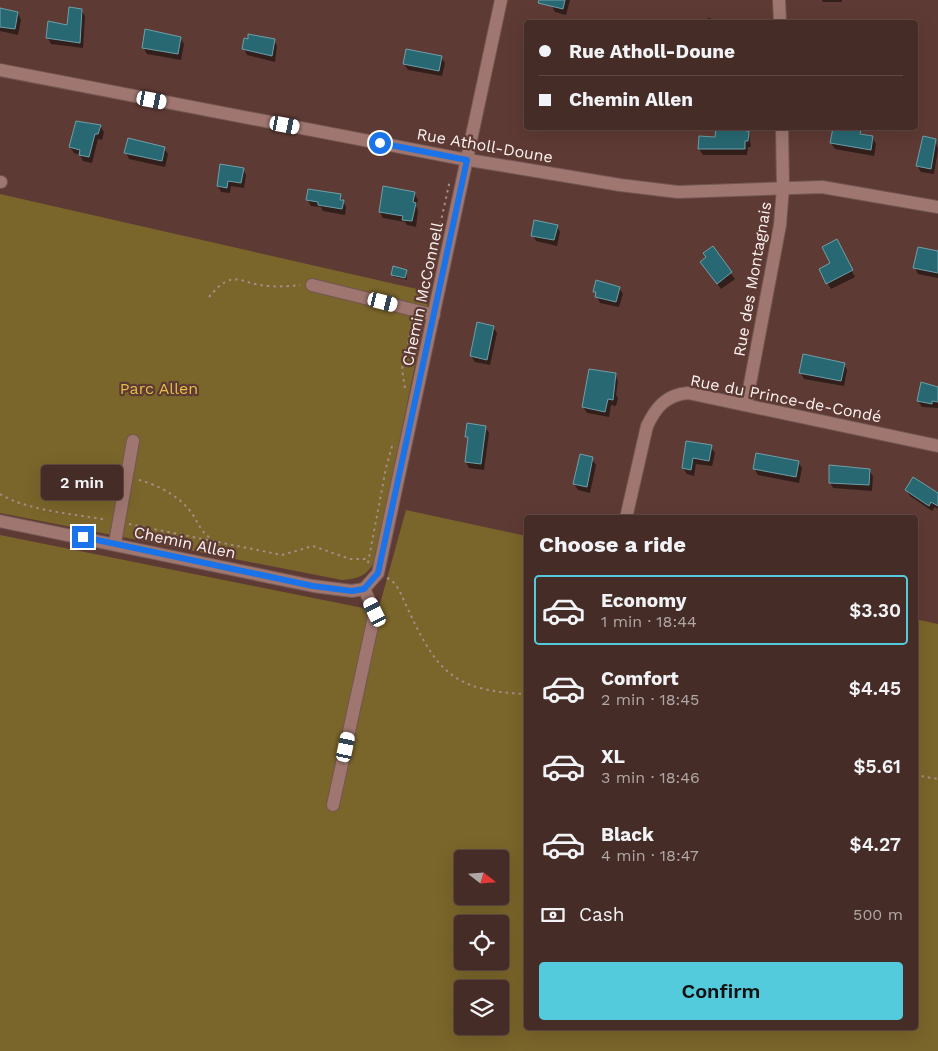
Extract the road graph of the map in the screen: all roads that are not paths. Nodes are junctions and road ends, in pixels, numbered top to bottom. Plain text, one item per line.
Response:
1 (501, 0) edge
2 (779, 0) edge
3 (780, 20) edge
4 (0, 70) edge
5 (782, 130) edge
6 (462, 159) junction
7 (783, 187) junction
8 (938, 207) edge
9 (312, 285) road end
10 (434, 316) junction
11 (746, 405) junction
12 (133, 441) dead end
13 (938, 446) edge
14 (627, 515) edge
15 (0, 520) edge
16 (115, 543) junction
17 (364, 589) junction
18 (333, 805) dead end

1 - 6 street, Chemin McConnell
2 - 3 street
4 - 6 street, Rue Atholl-Doune
5 - 7 street, Rue des Montagnais
6 - 7 street, Rue Atholl-Doune
6 - 10 street, Chemin McConnell
7 - 8 street, Rue Atholl-Doune
7 - 11 street, Rue des Montagnais
9 - 10 street
10 - 17 street, Chemin McConnell
11 - 13 street, Rue du Prince-de-Condé
11 - 14 street, Rue du Prince-de-Condé
12 - 16 street
15 - 16 street, Chemin Allen
16 - 17 street, Chemin Allen
17 - 18 street

